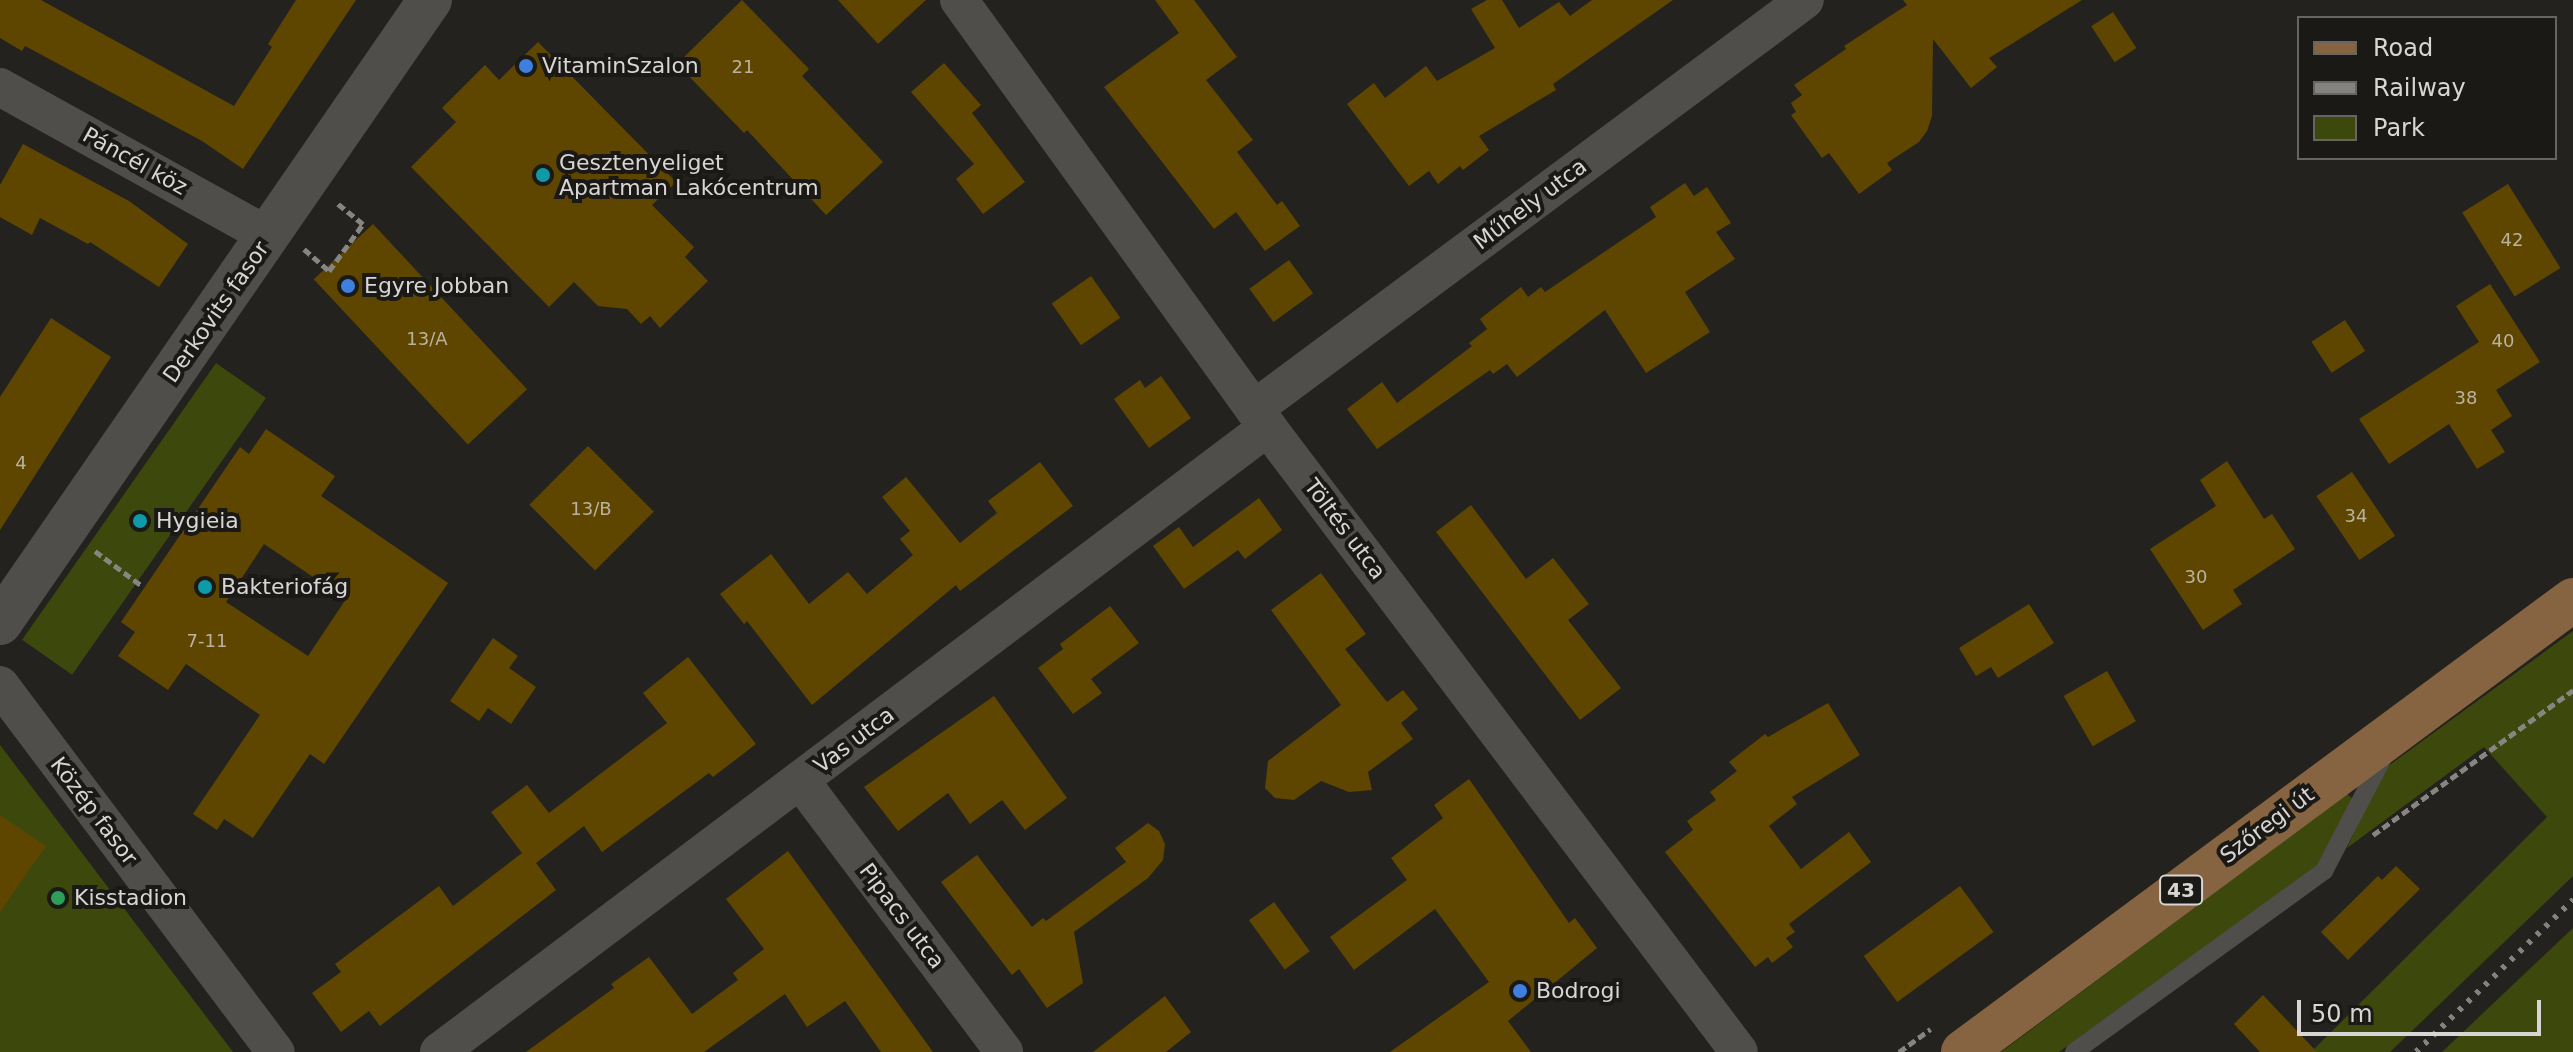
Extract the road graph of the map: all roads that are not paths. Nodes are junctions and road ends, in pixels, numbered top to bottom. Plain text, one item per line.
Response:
1 (430, 0) edge
2 (959, 0) edge
3 (1805, 0) edge
4 (0, 87) edge
5 (272, 231) junction
6 (1261, 418) junction
7 (2573, 600) edge
8 (0, 623) edge
9 (0, 685) edge
10 (2399, 727) junction
11 (800, 780) junction
12 (276, 1052) edge
13 (439, 1052) edge
14 (1004, 1052) edge
15 (1739, 1052) edge
16 (1963, 1052) edge
17 (2074, 1052) edge

1 - 5 street, Derkovits fasor
2 - 6 street, Töltés utca
3 - 6 street, Műhely utca
4 - 5 street, Páncél köz
5 - 8 street, Derkovits fasor
6 - 11 street, Vas utca
6 - 15 street, Töltés utca
7 - 10 main road, Szőregi út / 43
9 - 12 street, Közép fasor
10 - 16 main road, Szőregi út / 43
10 - 17 lane
11 - 13 street, Vas utca
11 - 14 street, Pipacs utca

